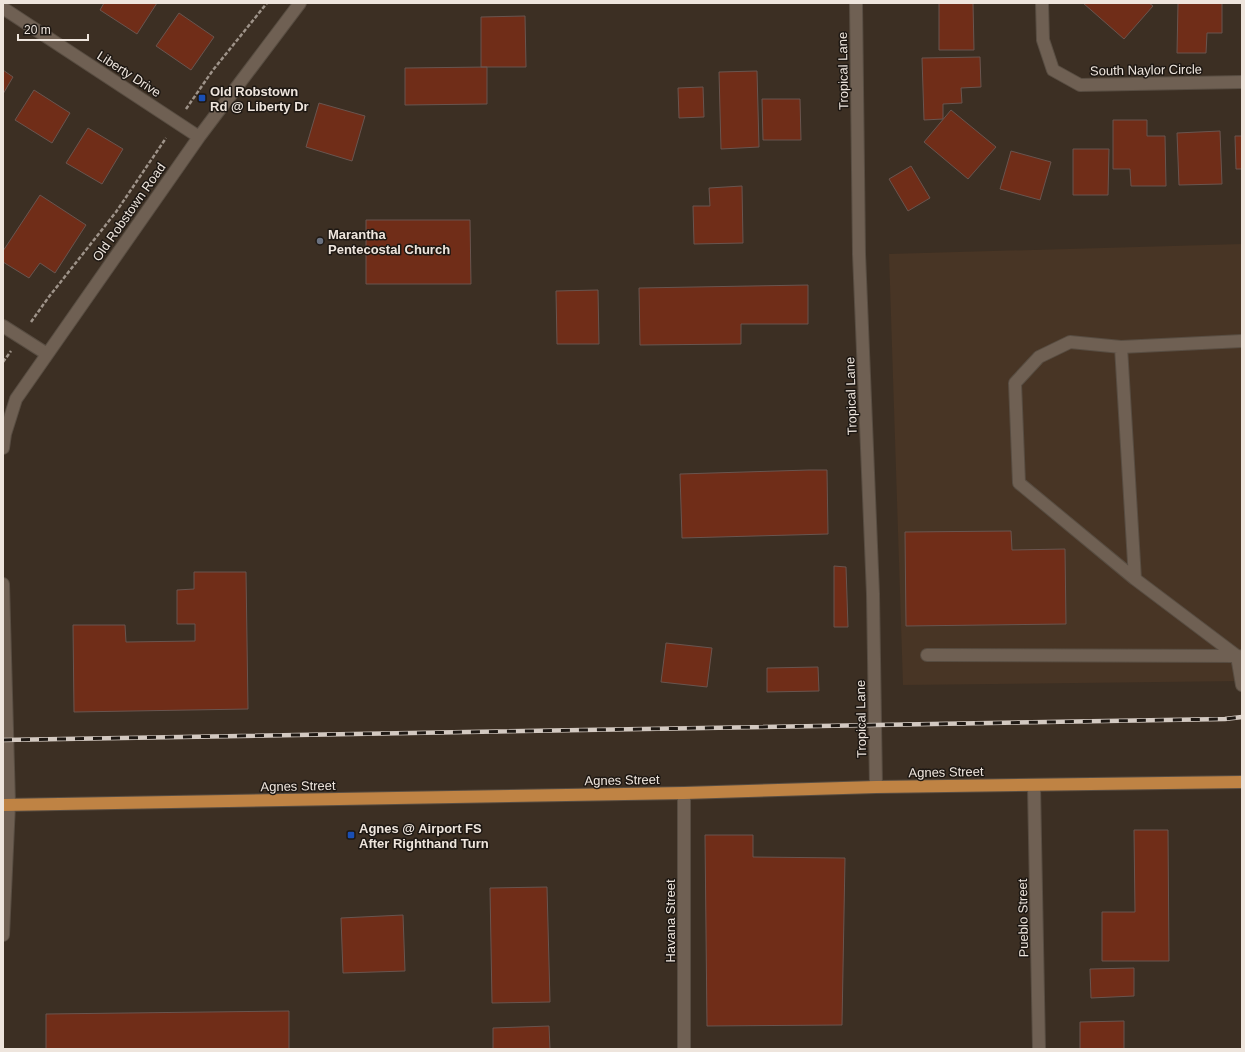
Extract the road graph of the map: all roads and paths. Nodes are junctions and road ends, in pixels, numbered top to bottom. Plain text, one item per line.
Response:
1 (267, 3) edge
2 (300, 3) edge
3 (856, 3) edge
4 (1042, 3) edge
5 (3, 8) edge
6 (1242, 82) edge
7 (177, 122) junction
8 (199, 137) junction
9 (3, 326) edge
10 (21, 337) junction
11 (1242, 341) edge
12 (1121, 347) junction
13 (47, 354) junction
14 (3, 362) edge
15 (3, 448) edge
16 (1136, 579) junction
17 (3, 584) edge
18 (928, 655) dead end
19 (1240, 656) edge
20 (1242, 685) edge
21 (1242, 782) edge
22 (1034, 786) junction
23 (876, 787) junction
24 (684, 793) junction
25 (6, 805) edge
26 (3, 935) edge
27 (684, 1049) edge
28 (1040, 1049) edge

1 - 7 path
2 - 8 street, Old Robstown Road
3 - 23 street, Tropical Lane
4 - 6 street, South Naylor Circle
5 - 7 street, Liberty Drive
7 - 8 street, Liberty Drive
7 - 10 path
8 - 13 street, Old Robstown Road
9 - 10 street
10 - 13 street
10 - 14 path
11 - 12 street
12 - 16 street
12 - 16 street
13 - 15 street, Old Robstown Road
16 - 19 street
17 - 25 street
18 - 19 street
19 - 20 street
21 - 22 main road, Agnes Street
22 - 23 main road, Agnes Street
22 - 28 street, Pueblo Street
23 - 24 main road, Agnes Street
24 - 25 main road, Agnes Street
24 - 27 street, Havana Street
25 - 26 street

